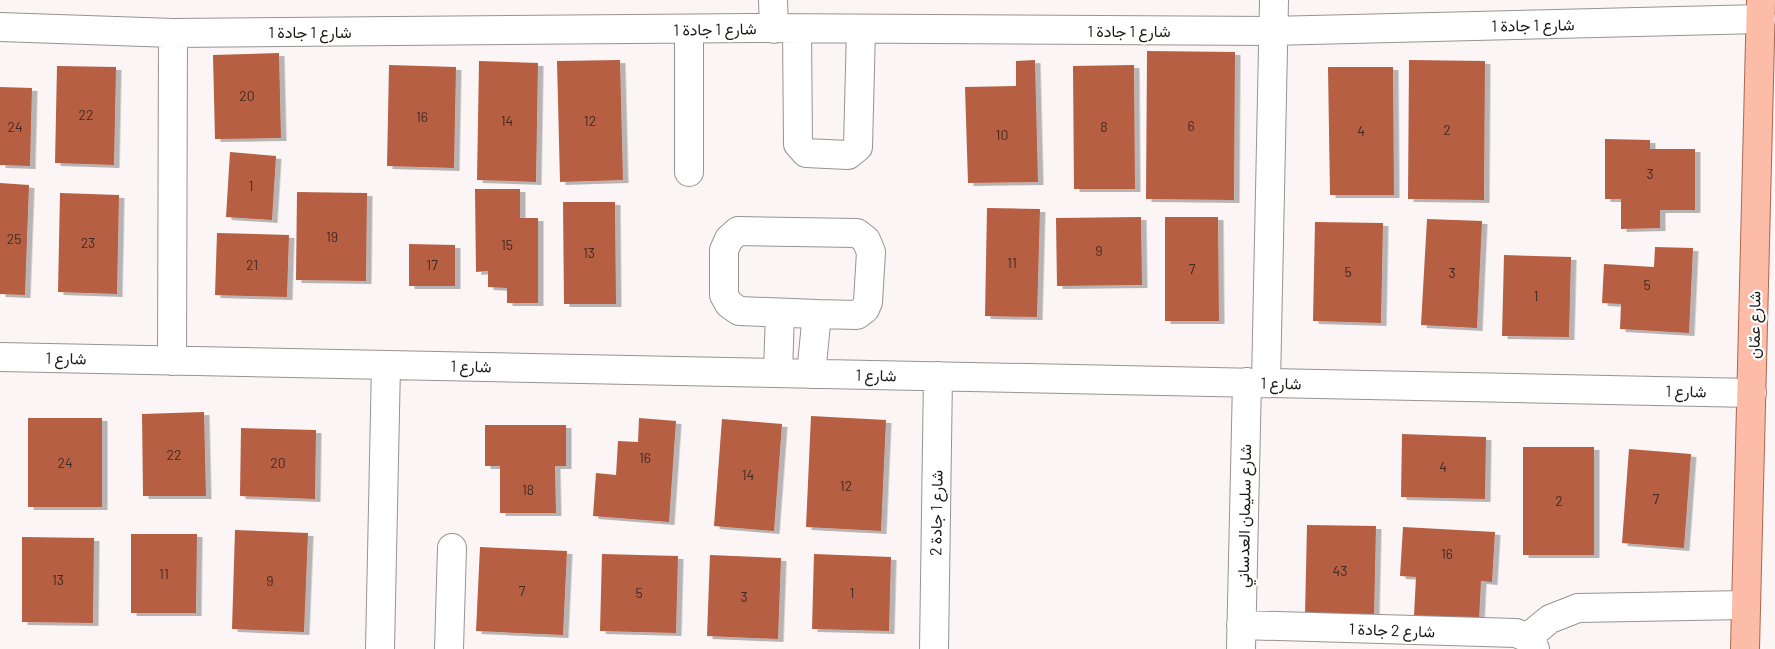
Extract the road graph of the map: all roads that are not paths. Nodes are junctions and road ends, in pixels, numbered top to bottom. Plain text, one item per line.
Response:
1 (773, 0) edge
2 (1274, 0) edge
3 (1761, 10) edge
4 (0, 27) edge
5 (690, 29) junction
6 (786, 29) junction
7 (861, 29) junction
8 (1275, 30) junction
9 (173, 33) junction
10 (689, 172) dead end
11 (780, 313) junction
12 (817, 314) junction
13 (0, 357) edge
14 (172, 361) junction
15 (386, 365) junction
16 (778, 373) junction
17 (811, 374) junction
18 (938, 376) junction
19 (1256, 383) junction
20 (1752, 393) junction
21 (452, 548) dead end
22 (1746, 605) junction
23 (1241, 637) edge
24 (1531, 643) edge
25 (380, 649) edge
26 (449, 649) edge
27 (934, 649) edge
28 (1745, 649) edge

1 - 6 street, شارع 1 جادة 1
2 - 8 street
3 - 8 street, شارع 1 جادة 1
3 - 20 main road, شارع عمّان
4 - 9 street, شارع 1 جادة 1
5 - 6 street, شارع 1 جادة 1
5 - 9 street, شارع 1 جادة 1
5 - 10 street
6 - 7 street, شارع 1 جادة 1
6 - 7 street
7 - 8 street, شارع 1 جادة 1
8 - 19 street
9 - 14 street
11 - 12 street
11 - 12 street
11 - 16 street
12 - 17 street
13 - 14 street, شارع 1
14 - 15 street, شارع 1
15 - 16 street, شارع 1
15 - 25 street
16 - 17 street, شارع 1
17 - 18 street, شارع 1
18 - 19 street, شارع 1
18 - 27 street, شارع 1 جادة 2
19 - 20 street, شارع 1
19 - 23 street, شارع سليمان العدساني
20 - 22 main road, شارع عمّان
21 - 26 street
22 - 24 street
22 - 28 main road, شارع عمّان
23 - 24 street, شارع 2 جادة 1

